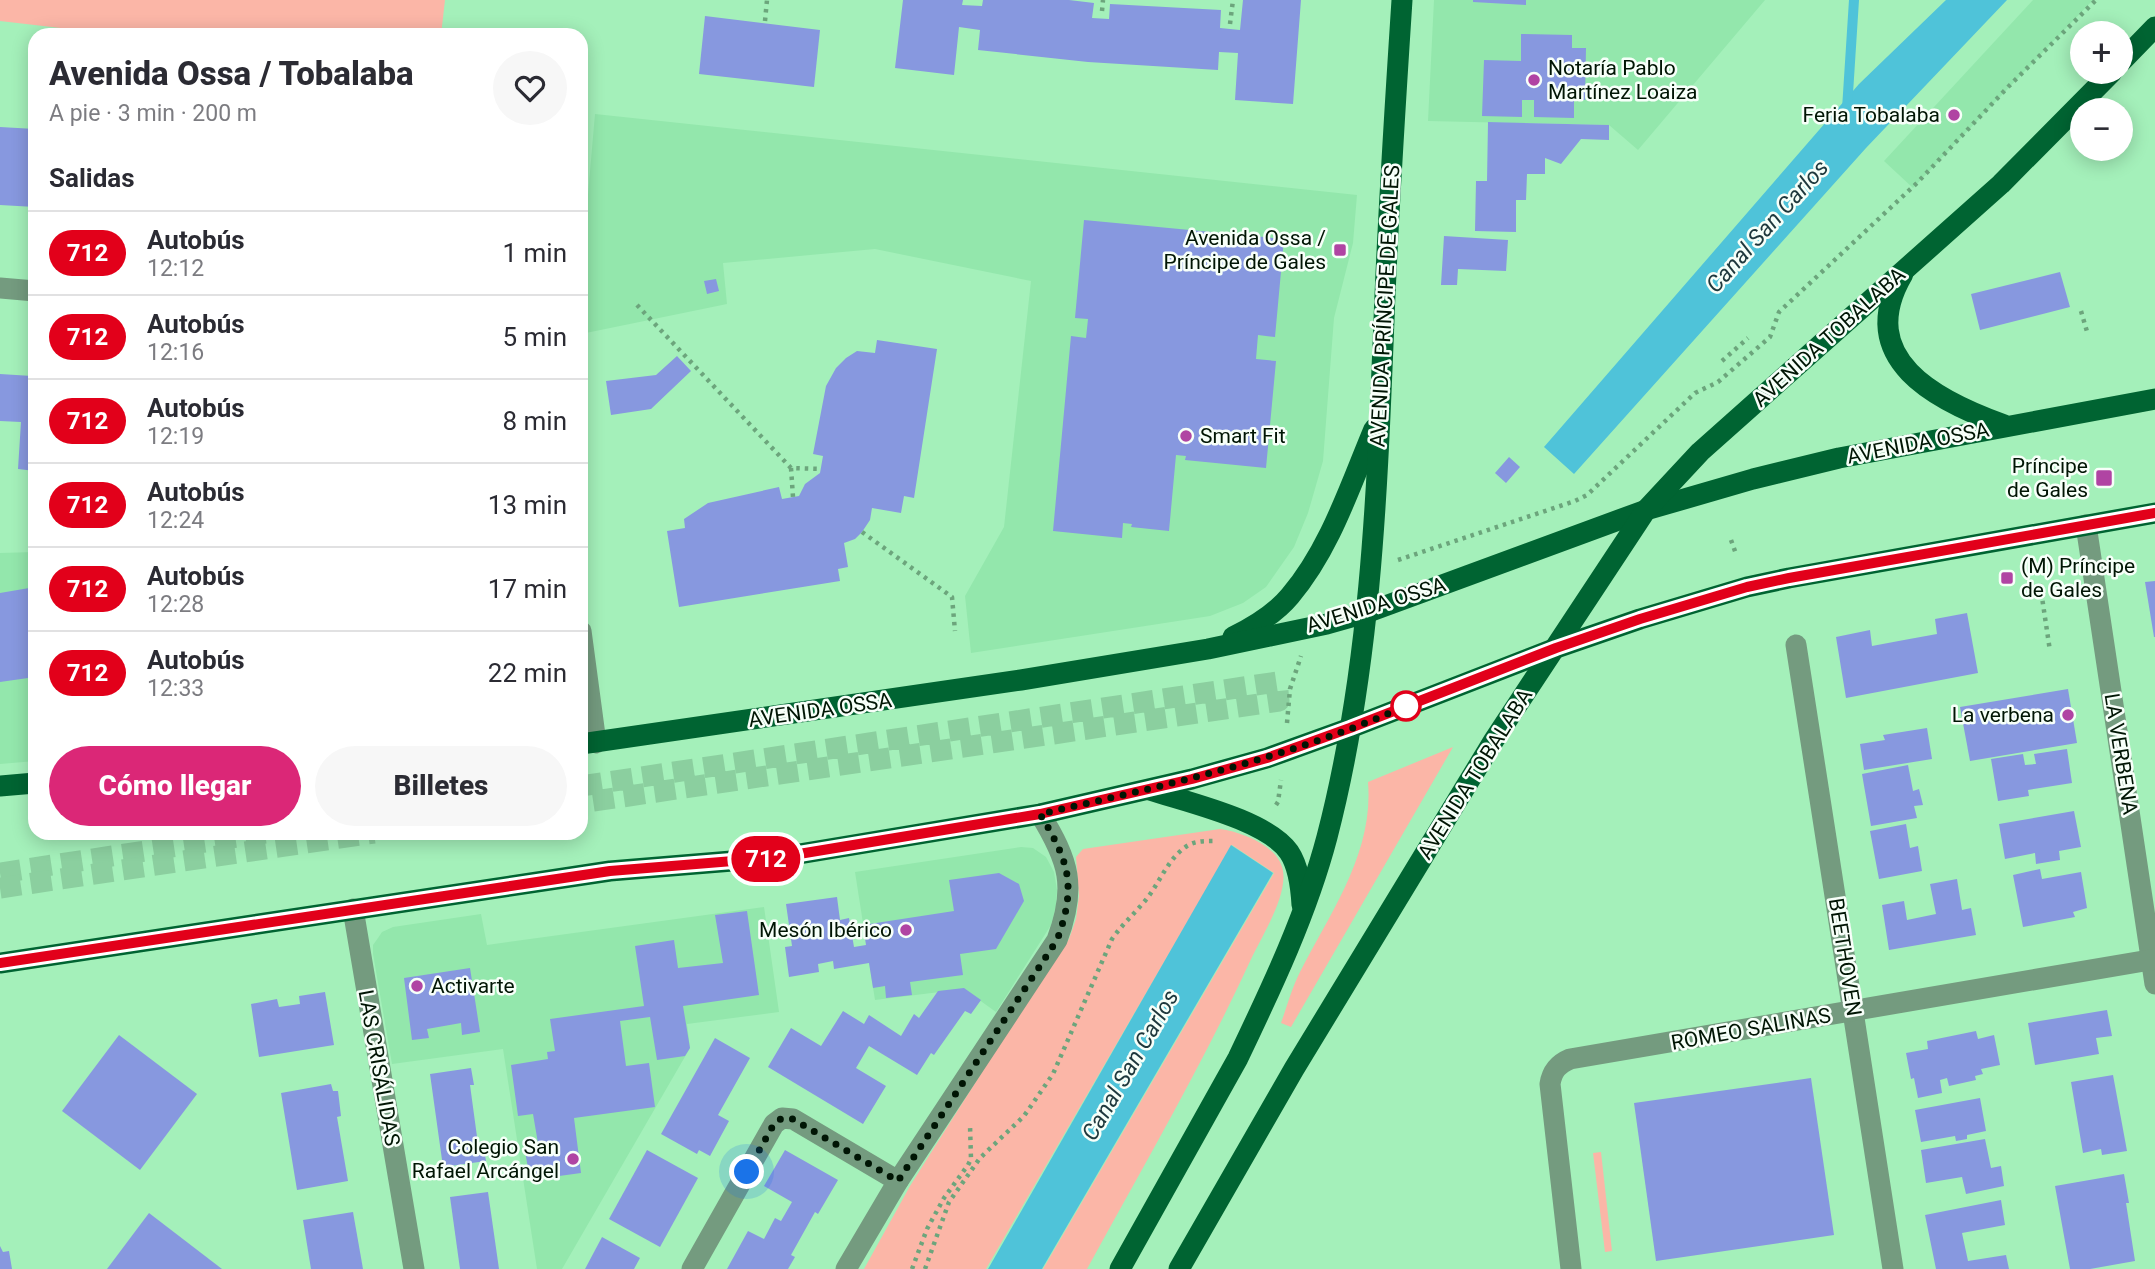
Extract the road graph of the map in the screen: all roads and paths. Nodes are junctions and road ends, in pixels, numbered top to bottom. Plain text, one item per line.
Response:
1 (767, 0) edge
2 (1103, 0) edge
3 (1233, 0) edge
4 (1402, 0) edge
5 (2096, 0) edge
6 (1102, 10) dead end
7 (765, 21) dead end
8 (1230, 24) dead end
9 (2155, 27) edge
10 (2133, 50) edge
11 (2100, 84) edge
12 (1908, 267) junction
13 (0, 288) edge
14 (28, 290) edge
15 (637, 305) dead end
16 (2081, 311) dead end
17 (2088, 335) dead end
18 (1748, 338) dead end
19 (1722, 361) dead end
20 (2155, 400) edge
21 (1380, 414) junction
22 (2007, 426) junction
23 (790, 468) junction
24 (821, 469) dead end
25 (793, 497) dead end
26 (1646, 510) junction
27 (2155, 513) edge
28 (2086, 524) junction
29 (862, 532) dead end
30 (1731, 540) dead end
31 (1736, 554) dead end
32 (1371, 568) junction
33 (2040, 584) dead end
34 (1366, 612) junction
35 (1311, 626) junction
36 (955, 631) dead end
37 (1796, 645) dead end
38 (1556, 648) junction
39 (1208, 649) junction
40 (2050, 651) dead end
41 (1350, 728) junction
42 (589, 744) edge
43 (1284, 753) junction
44 (28, 784) edge
45 (0, 786) edge
46 (1148, 790) junction
47 (1040, 814) junction
48 (1254, 826) junction
49 (1213, 841) dead end
50 (353, 909) junction
51 (1302, 913) junction
52 (2153, 959) edge
53 (0, 963) edge
54 (2155, 984) edge
55 (1854, 1011) junction
56 (898, 1181) junction
57 (414, 1269) edge
58 (692, 1269) edge
59 (846, 1269) edge
60 (925, 1269) edge
61 (1120, 1269) edge
62 (1179, 1269) edge
63 (1571, 1269) edge
64 (1893, 1269) edge

1 - 7 path
2 - 6 path
3 - 8 path
4 - 21 main road, AVENIDA PRÍNCIPE DE GALES
5 - 32 path
9 - 10 main road
11 - 12 main road, AVENIDA TOBALABA
12 - 22 main road
12 - 26 main road, AVENIDA TOBALABA
13 - 14 street
15 - 23 path
16 - 17 path
18 - 19 path
20 - 22 main road, AVENIDA OSSA
21 - 32 main road, AVENIDA PRÍNCIPE DE GALES
21 - 39 main road
22 - 26 main road, AVENIDA OSSA
23 - 24 path
23 - 25 path
26 - 34 main road, AVENIDA OSSA
26 - 38 main road, AVENIDA TOBALABA
27 - 28 main road
28 - 38 main road
28 - 52 street, LA VERBENA
29 - 36 path
30 - 31 path
32 - 34 main road, AVENIDA PRÍNCIPE DE GALES
33 - 40 path
34 - 35 main road, AVENIDA OSSA
34 - 41 main road
35 - 39 main road, AVENIDA OSSA
35 - 43 path
37 - 55 street, BEETHOVEN
38 - 41 main road
38 - 62 main road, AVENIDA TOBALABA
39 - 42 main road, AVENIDA OSSA
41 - 43 main road
41 - 51 main road
43 - 46 main road
43 - 48 path
44 - 45 main road
46 - 47 main road
46 - 48 main road
47 - 50 main road
47 - 56 street
48 - 51 main road
49 - 60 path
50 - 53 main road
50 - 57 street, LAS CRISÁLIDAS
51 - 61 main road
52 - 54 street, LA VERBENA
52 - 55 street, ROMEO SALINAS
55 - 63 street, ROMEO SALINAS
55 - 64 street, BEETHOVEN
56 - 58 street
56 - 59 street

